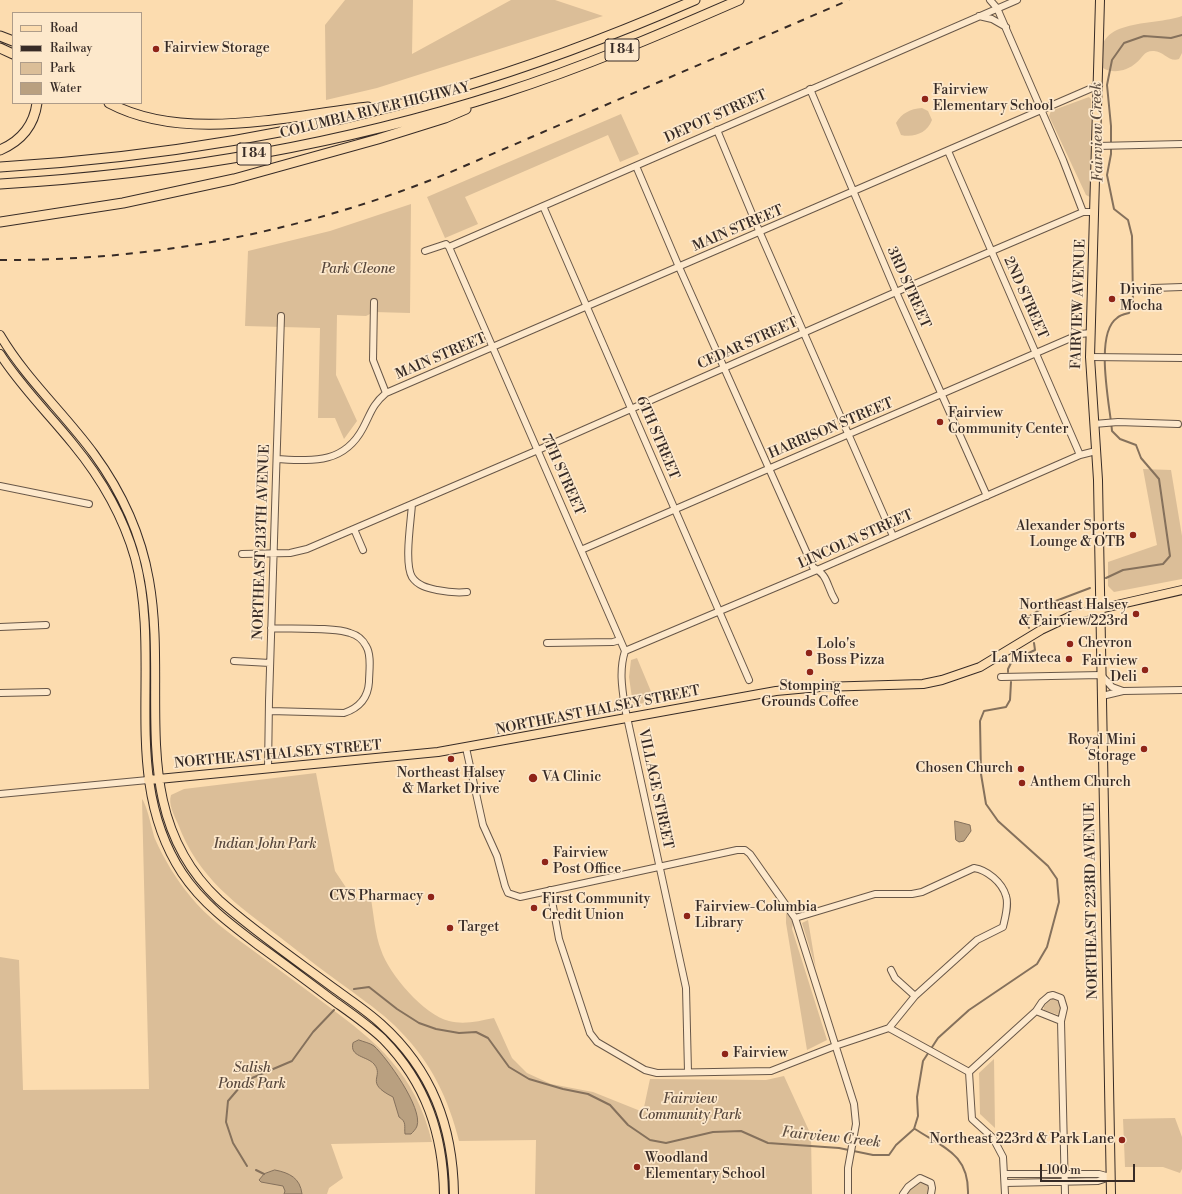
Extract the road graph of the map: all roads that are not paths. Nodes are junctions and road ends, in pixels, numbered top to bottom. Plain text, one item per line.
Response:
1 (696, 0) edge
2 (739, 0) edge
3 (990, 0) edge
4 (1018, 0) edge
5 (1100, 0) edge
6 (997, 8) junction
7 (978, 16) junction
8 (1006, 27) junction
9 (0, 36) edge
10 (12, 41) edge
11 (0, 48) edge
12 (12, 54) edge
13 (1099, 85) junction
14 (810, 89) junction
15 (502, 94) junction
16 (405, 103) junction
17 (36, 104) edge
18 (111, 104) edge
19 (1042, 110) junction
20 (717, 130) junction
21 (1182, 144) edge
22 (1097, 146) junction
23 (0, 150) edge
24 (948, 151) junction
25 (636, 166) junction
26 (0, 167) edge
27 (0, 184) edge
28 (854, 191) junction
29 (543, 206) junction
30 (1084, 212) junction
31 (1095, 212) junction
32 (1, 222) edge
33 (760, 233) junction
34 (449, 247) junction
35 (425, 251) dead end
36 (992, 252) junction
37 (679, 268) junction
38 (1182, 287) edge
39 (1153, 288) dead end
40 (896, 292) junction
41 (374, 302) dead end
42 (588, 307) junction
43 (281, 316) dead end
44 (804, 332) junction
45 (1091, 333) junction
46 (0, 335) edge
47 (493, 348) junction
48 (1036, 353) junction
49 (0, 354) edge
50 (1094, 357) junction
51 (1182, 358) edge
52 (725, 368) junction
53 (386, 393) junction
54 (942, 394) junction
55 (631, 408) junction
56 (1094, 424) junction
57 (1178, 424) dead end
58 (848, 434) junction
59 (538, 450) junction
60 (1096, 451) junction
61 (1080, 455) junction
62 (278, 459) junction
63 (769, 469) junction
64 (0, 486) edge
65 (987, 496) junction
66 (89, 504) dead end
67 (412, 504) junction
68 (675, 510) junction
69 (354, 529) junction
70 (893, 536) junction
71 (363, 550) dead end
72 (581, 550) junction
73 (242, 554) dead end
74 (274, 554) junction
75 (817, 570) junction
76 (1182, 590) edge
77 (467, 592) dead end
78 (835, 600) dead end
79 (1100, 608) junction
80 (720, 611) junction
81 (46, 625) dead end
82 (0, 627) edge
83 (271, 628) junction
84 (620, 640) junction
85 (547, 643) dead end
86 (625, 651) junction
87 (234, 661) dead end
88 (270, 663) junction
89 (1101, 675) junction
90 (1002, 677) dead end
91 (749, 680) dead end
92 (1182, 690) edge
93 (1123, 691) junction
94 (47, 692) dead end
95 (0, 693) edge
96 (1102, 696) junction
97 (270, 711) junction
98 (628, 718) junction
99 (466, 748) junction
100 (268, 769) junction
101 (158, 779) junction
102 (148, 780) junction
103 (0, 794) edge
104 (660, 866) junction
105 (550, 890) junction
106 (794, 918) junction
107 (891, 970) dead end
108 (915, 996) junction
109 (1036, 1011) junction
110 (1061, 1021) junction
111 (889, 1028) junction
112 (835, 1046) junction
113 (688, 1072) junction
114 (969, 1072) junction
115 (1064, 1173) junction
116 (1005, 1174) junction
117 (1110, 1177) junction
118 (1064, 1181) junction
119 (1005, 1183) junction
120 (444, 1194) edge
121 (454, 1194) edge
122 (848, 1194) edge
123 (903, 1194) edge
124 (931, 1194) edge
125 (1005, 1194) edge
126 (1064, 1194) edge
127 (1110, 1194) edge

1 - 16 highway, COLUMBIA RIVER HIGHWAY / I 84
2 - 15 highway, COLUMBIA RIVER HIGHWAY / I 84
3 - 6 street
4 - 6 street, DEPOT STREET
5 - 13 main road, FAIRVIEW AVENUE
6 - 7 street, DEPOT STREET
6 - 8 street
7 - 8 street
7 - 14 street, DEPOT STREET
8 - 19 street
9 - 10 highway
11 - 12 highway
13 - 19 street, MAIN STREET
13 - 22 main road, FAIRVIEW AVENUE
14 - 20 street, DEPOT STREET
14 - 28 street, 3RD STREET
15 - 27 highway, COLUMBIA RIVER HIGHWAY / I 84
15 - 32 highway
16 - 18 highway
16 - 26 highway, COLUMBIA RIVER HIGHWAY / I 84
17 - 23 highway
19 - 24 street, MAIN STREET
19 - 30 street
20 - 25 street, DEPOT STREET
20 - 33 street
21 - 22 street
22 - 31 main road, FAIRVIEW AVENUE
24 - 28 street, MAIN STREET
24 - 36 street, 2ND STREET
25 - 29 street, DEPOT STREET
25 - 37 street
28 - 33 street, MAIN STREET
28 - 40 street, 3RD STREET
29 - 34 street, DEPOT STREET
29 - 42 street, 6TH STREET
30 - 31 street, CEDAR STREET
30 - 36 street, CEDAR STREET
31 - 45 main road, FAIRVIEW AVENUE
33 - 37 street, MAIN STREET
33 - 44 street
34 - 35 street, DEPOT STREET
34 - 47 street, 7TH STREET
36 - 40 street, CEDAR STREET
36 - 48 street, 2ND STREET
37 - 42 street, MAIN STREET
37 - 52 street
38 - 39 street
40 - 44 street, CEDAR STREET
40 - 54 street, 3RD STREET
41 - 53 street
42 - 47 street, MAIN STREET
42 - 55 street, 6TH STREET
43 - 62 street, NORTHEAST 213TH AVENUE
44 - 52 street, CEDAR STREET
44 - 58 street
45 - 48 street, HARRISON STREET
45 - 50 main road, FAIRVIEW AVENUE
46 - 101 main road
47 - 53 street, MAIN STREET
47 - 59 street, 7TH STREET
48 - 54 street, HARRISON STREET
48 - 61 street, 2ND STREET
49 - 102 main road
50 - 51 street
50 - 56 main road, FAIRVIEW AVENUE
52 - 55 street, CEDAR STREET
52 - 63 street
53 - 62 street
54 - 58 street, HARRISON STREET
54 - 65 street, 3RD STREET
55 - 59 street, CEDAR STREET
55 - 68 street, 6TH STREET
56 - 57 street
56 - 60 main road, FAIRVIEW AVENUE
58 - 63 street, HARRISON STREET
58 - 70 street
59 - 67 street, CEDAR STREET
59 - 72 street, 7TH STREET
60 - 61 street, LINCOLN STREET
60 - 79 main road, FAIRVIEW AVENUE
61 - 65 street, LINCOLN STREET
62 - 74 street, NORTHEAST 213TH AVENUE
63 - 68 street, HARRISON STREET
63 - 75 street
64 - 66 street
65 - 70 street, LINCOLN STREET
67 - 69 street, CEDAR STREET
67 - 77 street
68 - 72 street, HARRISON STREET
68 - 80 street, 6TH STREET
69 - 71 street
69 - 74 street, CEDAR STREET
70 - 75 street, LINCOLN STREET
72 - 84 street, 7TH STREET
73 - 74 street, CEDAR STREET
74 - 83 street, NORTHEAST 213TH AVENUE
75 - 78 street
75 - 80 street, LINCOLN STREET
76 - 79 main road, NORTHEAST HALSEY STREET
79 - 89 main road, NORTHEAST 223RD AVENUE
79 - 98 main road, NORTHEAST HALSEY STREET
80 - 86 street, LINCOLN STREET
80 - 91 street, 6TH STREET
81 - 82 street
83 - 88 street, NORTHEAST 213TH AVENUE
83 - 97 street
84 - 85 street
84 - 86 street, 7TH STREET
86 - 98 street
87 - 88 street
88 - 97 street, NORTHEAST 213TH AVENUE
89 - 90 street
89 - 93 street
89 - 96 main road, NORTHEAST 223RD AVENUE
92 - 93 street
93 - 96 street
94 - 95 street
96 - 117 main road, NORTHEAST 223RD AVENUE
97 - 100 street, NORTHEAST 213TH AVENUE
98 - 99 main road, NORTHEAST HALSEY STREET
98 - 104 street, VILLAGE STREET
99 - 100 main road, NORTHEAST HALSEY STREET
99 - 105 street
100 - 101 main road, NORTHEAST HALSEY STREET
101 - 102 main road, NORTHEAST HALSEY STREET
101 - 121 main road
102 - 103 street, NORTHEAST HALSEY STREET
102 - 120 main road
104 - 105 street
104 - 106 street
104 - 113 street, VILLAGE STREET
105 - 113 street
106 - 108 street
106 - 112 street
107 - 108 street
108 - 111 street
109 - 110 street
109 - 110 street
109 - 114 street
110 - 115 street
111 - 112 street
111 - 114 street
112 - 113 street
112 - 122 street
114 - 116 street
115 - 116 street
115 - 117 street
115 - 118 street
116 - 119 street
117 - 118 street
117 - 127 main road, NORTHEAST 223RD AVENUE
118 - 119 street
118 - 126 street
119 - 125 street
123 - 124 street

